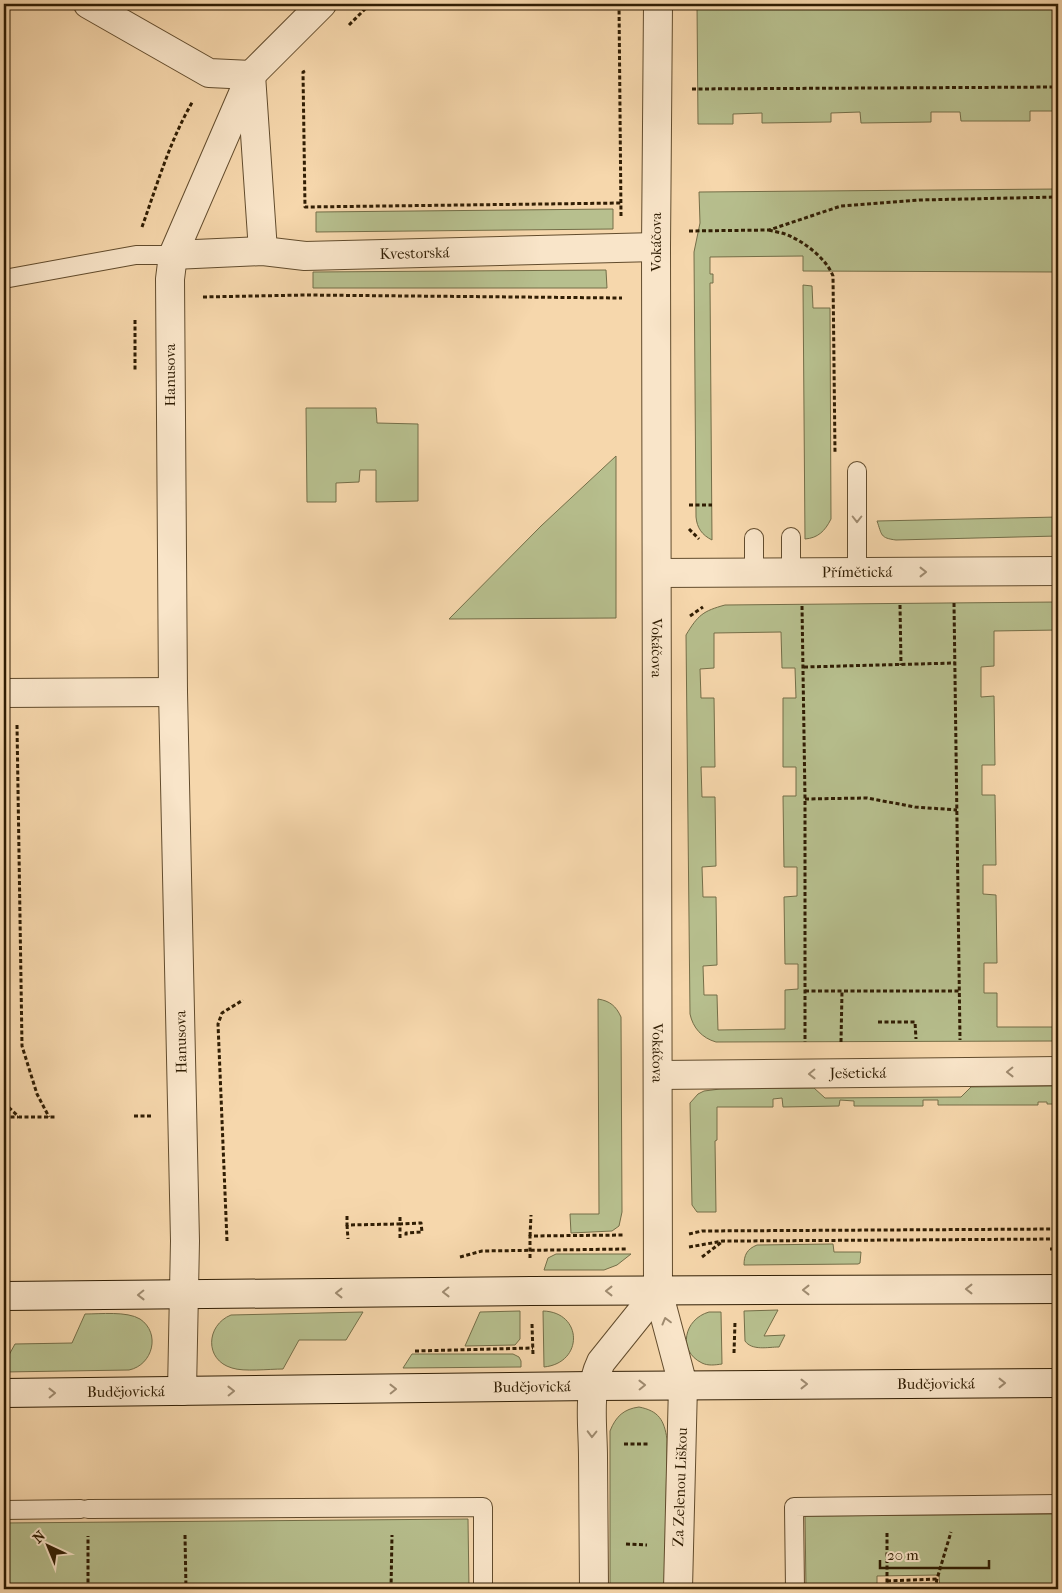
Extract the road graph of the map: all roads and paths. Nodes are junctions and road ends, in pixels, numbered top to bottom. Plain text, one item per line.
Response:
1 (88, 4) edge
2 (322, 4) edge
3 (370, 4) edge
4 (658, 4) edge
5 (343, 31) dead end
6 (310, 66) dead end
7 (210, 74) junction
8 (252, 75) junction
9 (1058, 86) edge
10 (692, 89) dead end
11 (1058, 197) edge
12 (621, 203) dead end
13 (692, 222) dead end
14 (769, 230) junction
15 (656, 247) junction
16 (263, 250) junction
17 (136, 255) junction
18 (173, 255) junction
19 (7, 277) edge
20 (198, 297) dead end
21 (622, 298) dead end
22 (835, 460) dead end
23 (857, 471) dead end
24 (684, 505) dead end
25 (712, 505) dead end
26 (686, 524) dead end
27 (791, 537) dead end
28 (754, 538) dead end
29 (705, 543) dead end
30 (1058, 571) edge
31 (857, 572) junction
32 (657, 573) junction
33 (754, 573) junction
34 (790, 573) junction
35 (802, 597) dead end
36 (900, 597) dead end
37 (954, 598) dead end
38 (706, 605) dead end
39 (688, 618) dead end
40 (955, 663) junction
41 (901, 665) junction
42 (804, 667) junction
43 (173, 692) junction
44 (4, 693) edge
45 (17, 724) dead end
46 (805, 799) junction
47 (957, 810) junction
48 (805, 991) junction
49 (842, 991) junction
50 (959, 991) junction
51 (243, 1000) dead end
52 (878, 1022) dead end
53 (841, 1047) dead end
54 (917, 1047) dead end
55 (960, 1047) dead end
56 (805, 1048) dead end
57 (1058, 1072) edge
58 (658, 1075) junction
59 (4, 1103) edge
60 (57, 1116) dead end
61 (134, 1116) dead end
62 (151, 1116) dead end
63 (4, 1117) edge
64 (19, 1117) junction
65 (49, 1117) junction
66 (531, 1215) dead end
67 (346, 1216) dead end
68 (400, 1216) dead end
69 (400, 1224) junction
70 (347, 1225) junction
71 (1058, 1229) edge
72 (628, 1234) dead end
73 (530, 1236) junction
74 (685, 1236) dead end
75 (400, 1238) dead end
76 (406, 1238) dead end
77 (348, 1239) dead end
78 (1058, 1239) edge
79 (226, 1241) dead end
80 (684, 1248) dead end
81 (1058, 1249) edge
82 (1050, 1250) dead end
83 (530, 1264) dead end
84 (1058, 1289) edge
85 (658, 1291) junction
86 (184, 1294) junction
87 (4, 1296) edge
88 (532, 1320) dead end
89 (735, 1320) dead end
90 (533, 1348) junction
91 (415, 1351) dead end
92 (533, 1357) dead end
93 (734, 1358) dead end
94 (1058, 1383) edge
95 (683, 1385) junction
96 (593, 1386) junction
97 (182, 1391) junction
98 (4, 1393) edge
99 (616, 1444) dead end
100 (652, 1444) dead end
101 (1058, 1504) edge
102 (960, 1505) junction
103 (887, 1506) junction
104 (392, 1507) junction
105 (84, 1509) junction
106 (184, 1509) junction
107 (4, 1510) edge
108 (618, 1543) dead end
109 (657, 1545) dead end
110 (936, 1579) junction
111 (887, 1581) junction
112 (391, 1588) edge
113 (87, 1589) edge
114 (186, 1589) edge
115 (383, 1589) edge
116 (396, 1589) edge
117 (483, 1589) edge
118 (594, 1589) edge
119 (678, 1589) edge
120 (795, 1589) edge
121 (887, 1589) edge
122 (935, 1589) edge

1 - 7 street
2 - 8 street, Hanusova
3 - 5 path
4 - 15 street, Vokáčova
6 - 12 path
7 - 8 street
7 - 17 path
8 - 16 street
8 - 18 street, Hanusova
9 - 10 path
11 - 14 path
13 - 14 path
14 - 22 path
15 - 16 street, Kvestorská
15 - 32 street, Vokáčova
16 - 18 street, Kvestorská
17 - 18 lane
17 - 19 lane
18 - 43 street, Hanusova
20 - 21 path
23 -> 31 lane
24 - 25 path
26 - 29 path
27 - 34 lane
28 - 33 lane
31 -> 30 street, Přímětická
31 - 34 street, Přímětická
32 - 33 street, Přímětická
32 - 58 street, Vokáčova
33 - 34 street, Přímětická
35 - 42 path
36 - 41 path
37 - 40 path
38 - 39 path
40 - 41 path
40 - 47 path
41 - 42 path
42 - 46 path
43 - 44 street
43 - 86 street, Hanusova
45 - 65 path
46 - 47 path
46 - 48 path
47 - 50 path
48 - 49 path
48 - 56 path
49 - 50 path
49 - 53 path
50 - 55 path
51 - 79 path
52 - 54 path
57 -> 58 street, Ješetická
58 - 85 street, Vokáčova
59 - 64 path
60 - 65 path
61 - 62 path
63 - 64 path
64 - 65 path
66 - 73 path
67 - 70 path
68 - 69 path
69 - 70 path
69 - 75 path
69 - 76 path
70 - 77 path
71 - 74 path
71 - 78 path
72 - 73 path
73 - 83 path
78 - 80 path
78 - 81 path
81 - 82 path
84 -> 85 street
85 -> 86 street
95 -> 85 street, Vokáčova
85 - 96 street
86 -> 87 street
86 - 97 street, Hanusova
88 - 90 path
89 - 93 path
90 - 91 path
90 - 92 path
95 -> 94 street, Budějovická
96 -> 95 street, Budějovická
95 - 119 street, Za Zelenou Liškou
97 -> 96 street, Budějovická
96 -> 118 street
98 -> 97 street, Budějovická
99 - 100 path
101 - 102 lane
102 - 103 lane
102 - 110 path
103 - 111 path
103 - 120 lane
104 - 106 lane
104 - 112 path
104 - 117 lane
105 - 106 lane
105 - 107 lane
105 - 113 path
106 - 114 path
108 - 109 path
110 - 111 path
110 - 122 path
111 - 121 path
112 - 115 path
112 - 116 path

